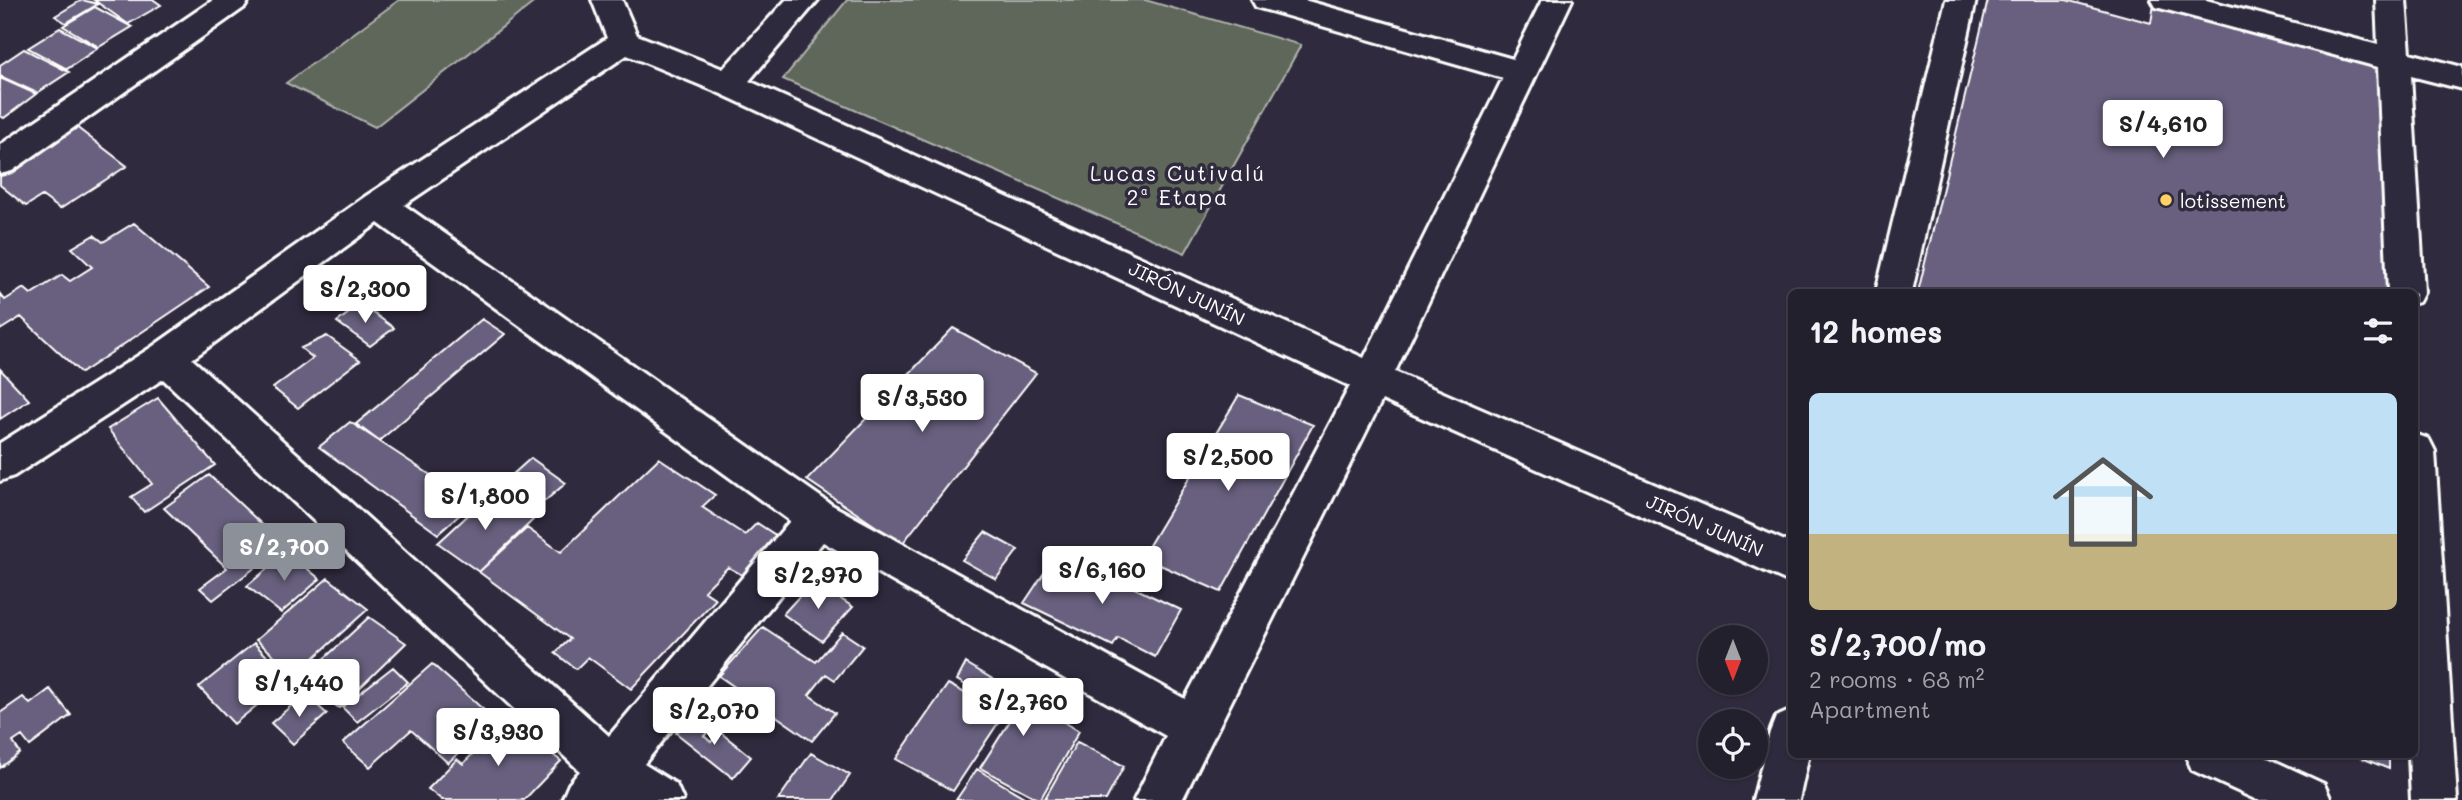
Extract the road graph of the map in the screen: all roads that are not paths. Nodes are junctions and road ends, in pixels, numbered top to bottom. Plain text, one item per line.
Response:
1 (234, 0) edge
2 (607, 0) edge
3 (803, 0) edge
4 (1267, 0) edge
5 (1558, 0) edge
6 (1961, 0) edge
7 (2167, 0) edge
8 (2391, 0) edge
9 (624, 42) junction
10 (2394, 60) junction
11 (1521, 72) junction
12 (2462, 78) edge
13 (728, 83) junction
14 (0, 162) edge
15 (378, 205) junction
16 (1895, 289) edge
17 (2406, 289) edge
18 (165, 358) junction
19 (1373, 379) junction
20 (0, 464) edge
21 (2418, 506) edge
22 (818, 519) junction
23 (1788, 562) edge
24 (1195, 728) junction
25 (1788, 749) edge
26 (2217, 758) edge
27 (598, 785) edge
28 (660, 800) edge
29 (1157, 800) edge
30 (1776, 800) edge
31 (2308, 800) edge
32 (2434, 800) edge

1 - 14 street
2 - 9 street
3 - 13 street
4 - 11 street
5 - 11 street
6 - 16 street
7 - 10 street
8 - 10 street
9 - 13 street, JIRÓN JUNÍN
9 - 15 street
10 - 12 street
10 - 17 street
11 - 19 street
13 - 19 street, JIRÓN JUNÍN
15 - 18 street
15 - 22 street
18 - 20 street
18 - 27 street
19 - 23 street, JIRÓN JUNÍN
19 - 24 street
21 - 32 street
22 - 24 street
22 - 27 street
24 - 29 street
25 - 30 street
26 - 31 street
27 - 28 street

